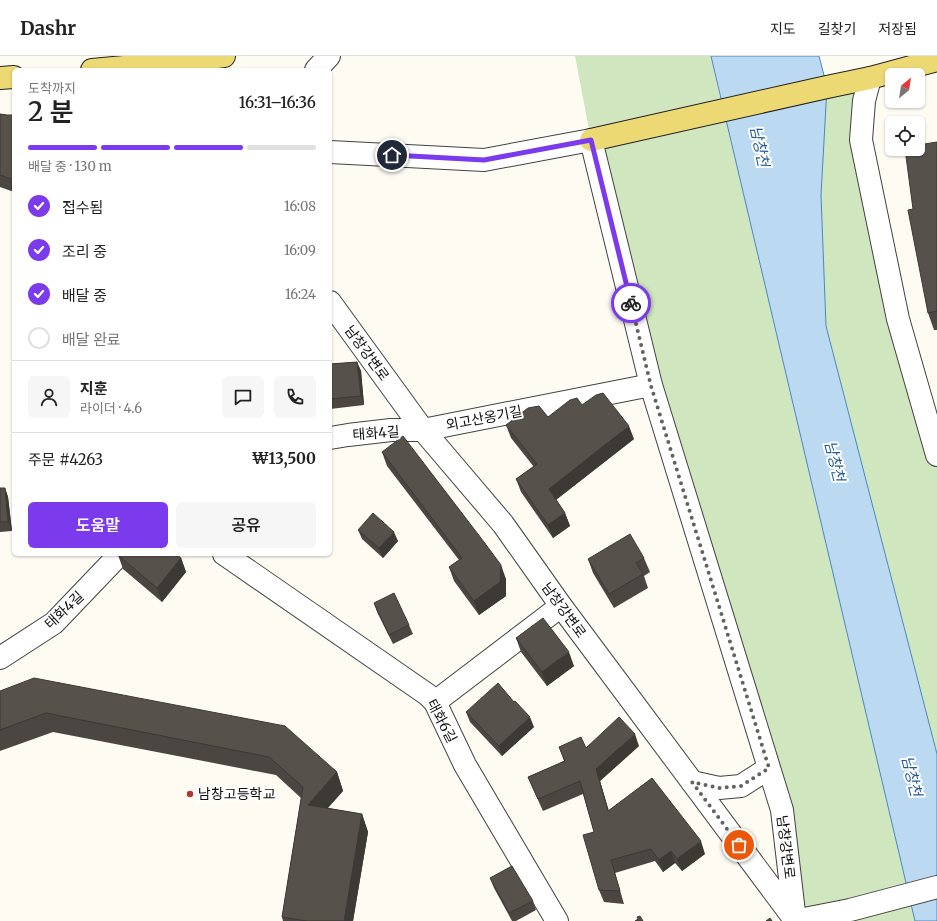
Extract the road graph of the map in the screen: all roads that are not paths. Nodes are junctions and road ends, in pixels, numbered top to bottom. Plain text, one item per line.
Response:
1 (224, 56) edge
2 (330, 56) edge
3 (937, 60) edge
4 (190, 66) edge
5 (141, 68) edge
6 (318, 68) edge
7 (12, 77) edge
8 (0, 78) edge
9 (870, 78) junction
10 (591, 140) junction
11 (332, 152) edge
12 (332, 305) edge
13 (651, 386) junction
14 (423, 430) junction
15 (332, 438) edge
16 (937, 455) edge
17 (118, 556) edge
18 (227, 556) edge
19 (561, 606) junction
20 (0, 658) edge
21 (435, 702) junction
22 (769, 768) junction
23 (692, 782) junction
24 (937, 887) edge
25 (557, 921) edge
26 (795, 921) edge

1 - 4 main road
2 - 6 street
3 - 9 main road
4 - 5 main road
7 - 8 main road
9 - 10 main road
9 - 16 street
10 - 11 street
10 - 13 street
12 - 14 street, 남창강변로
13 - 14 street, 외고산옹기길
13 - 22 street, 남창강변로
14 - 15 street, 태화4길
14 - 19 street, 남창강변로
17 - 20 street, 태화4길
18 - 21 street, 태화6길
19 - 21 street
19 - 23 street, 남창강변로
21 - 25 street, 태화6길
22 - 23 street
22 - 26 street, 남창강변로
23 - 26 street, 남창강변로
24 - 26 street

